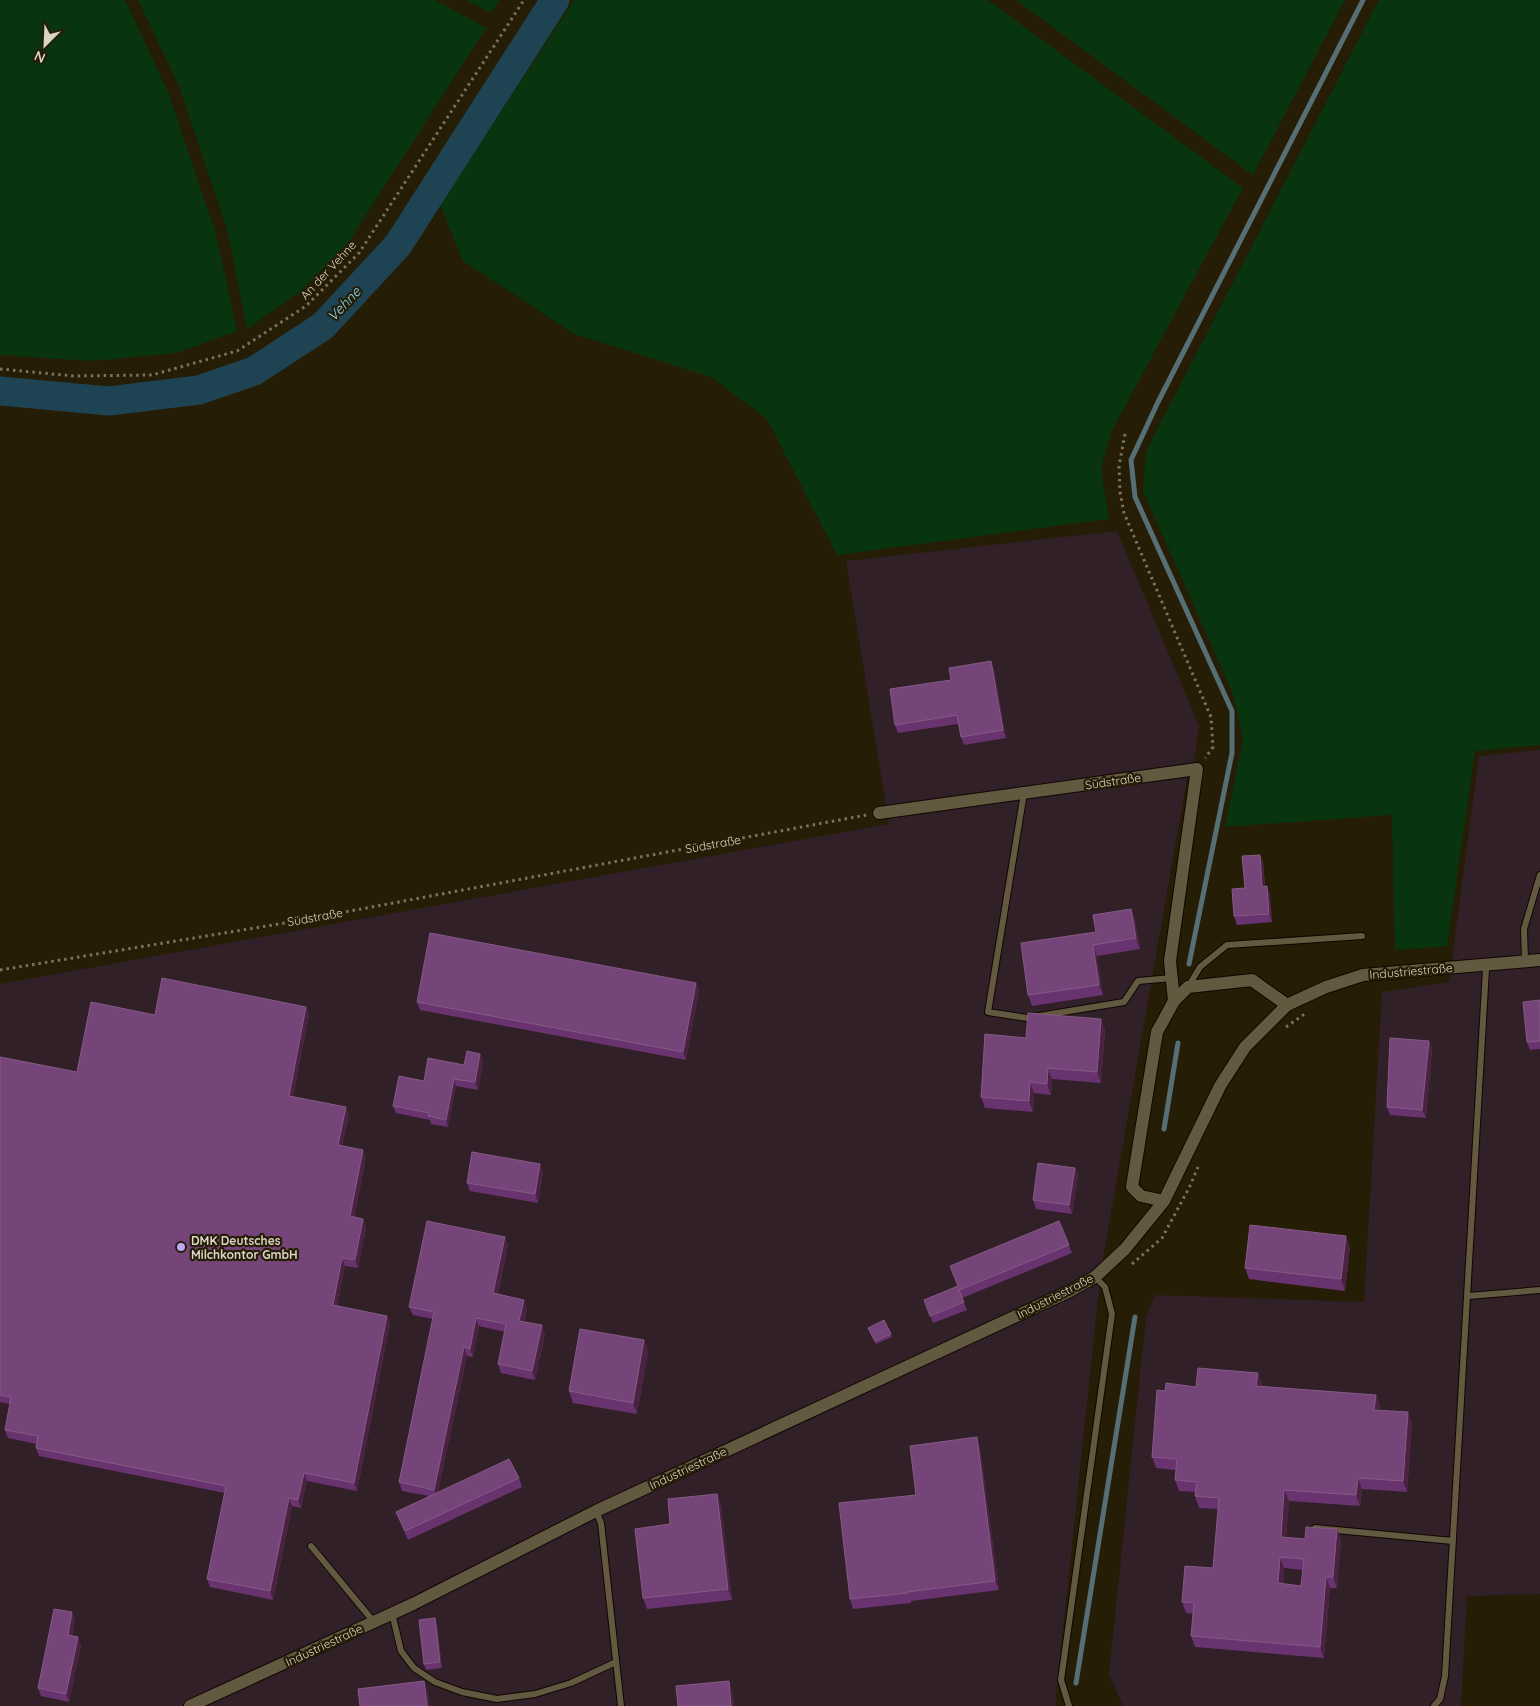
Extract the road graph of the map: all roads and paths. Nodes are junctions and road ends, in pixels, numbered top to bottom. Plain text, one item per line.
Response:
1 (524, 0) edge
2 (0, 369) edge
3 (1125, 434) dead end
4 (1197, 769) junction
5 (1024, 793) junction
6 (879, 813) joint
7 (1540, 875) edge
8 (1362, 936) dead end
9 (1540, 960) edge
10 (1525, 961) junction
11 (1489, 964) junction
12 (0, 970) edge
13 (1172, 978) junction
14 (1188, 987) junction
15 (1174, 1002) junction
16 (1286, 1005) junction
17 (1308, 1011) dead end
18 (1286, 1028) dead end
19 (1200, 1162) dead end
20 (1164, 1201) junction
21 (1127, 1268) dead end
22 (1095, 1277) junction
23 (1540, 1290) edge
24 (1468, 1296) junction
25 (596, 1511) junction
26 (1315, 1528) edge
27 (1453, 1541) junction
28 (310, 1546) dead end
29 (392, 1613) junction
30 (374, 1622) junction
31 (616, 1662) junction
32 (190, 1706) edge
33 (620, 1706) edge
34 (1069, 1706) edge
35 (1434, 1706) edge

1 - 2 path, An der Vehne
3 - 4 path
4 - 5 street, Südstraße
4 - 13 street
5 - 6 street, Südstraße
5 - 13 lane
6 - 12 path, Südstraße
7 - 10 lane
8 - 14 lane
9 - 10 street, Industriestraße
10 - 11 street, Industriestraße
11 - 16 street, Industriestraße
11 - 24 lane
13 - 15 street
14 - 15 street
14 - 16 street
15 - 20 street
16 - 20 street, Industriestraße
17 - 18 path
19 - 21 path
20 - 22 street, Industriestraße
22 - 25 street, Industriestraße
22 - 34 lane
23 - 24 lane
24 - 27 lane
25 - 29 street, Industriestraße
25 - 31 lane
26 - 27 lane
27 - 35 lane
28 - 30 lane
29 - 30 street, Industriestraße
29 - 31 lane
30 - 32 street, Industriestraße
31 - 33 lane

